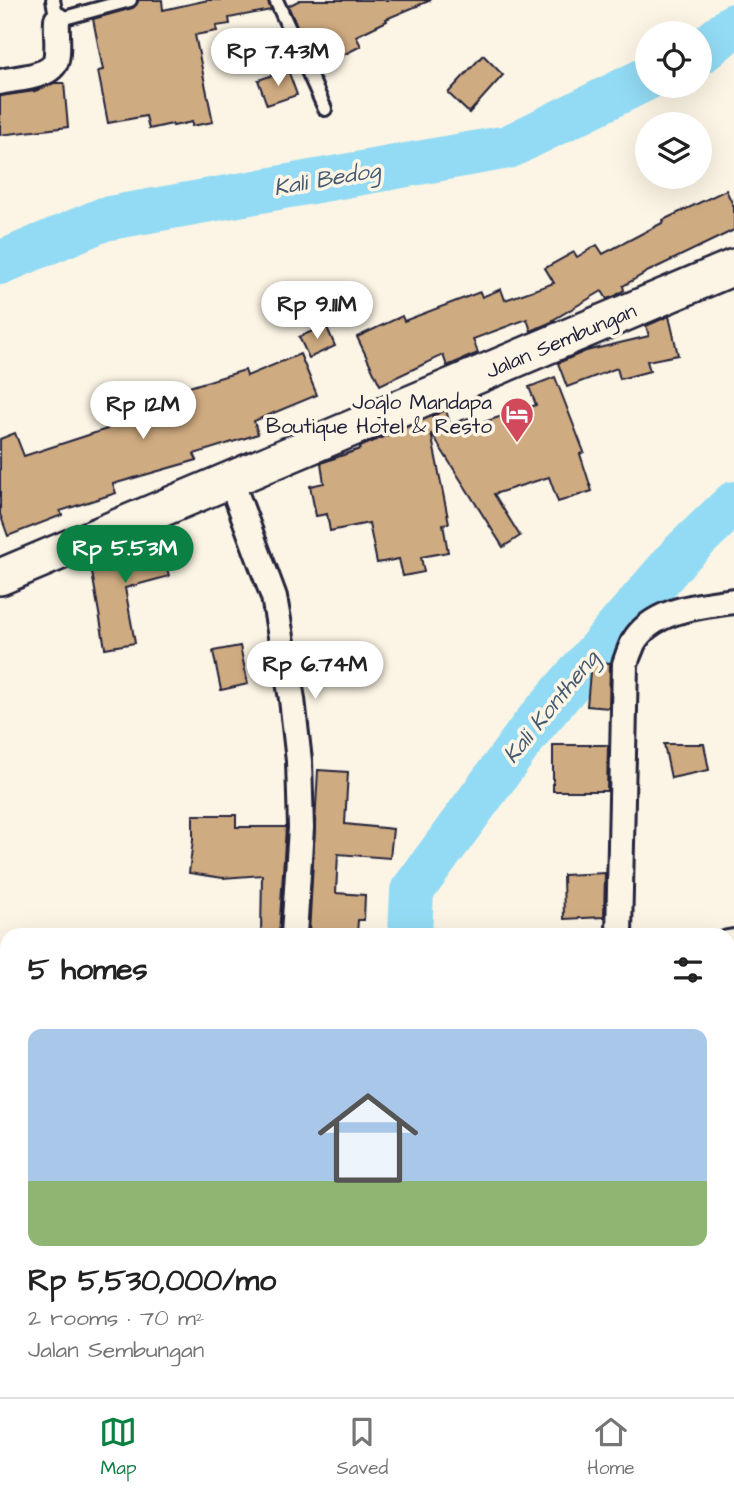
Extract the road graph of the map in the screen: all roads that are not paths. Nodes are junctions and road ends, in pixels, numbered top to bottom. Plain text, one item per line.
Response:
1 (130, 0) edge
2 (276, 0) edge
3 (55, 10) edge
4 (0, 82) edge
5 (325, 109) dead end
6 (734, 267) edge
7 (232, 481) junction
8 (0, 577) edge
9 (734, 601) edge
10 (294, 928) edge
11 (620, 928) edge

1 - 3 lane
2 - 5 lane
3 - 4 street
6 - 7 street, Jalan Sembungan
7 - 8 street, Jalan Sembungan
7 - 10 street
9 - 11 street

